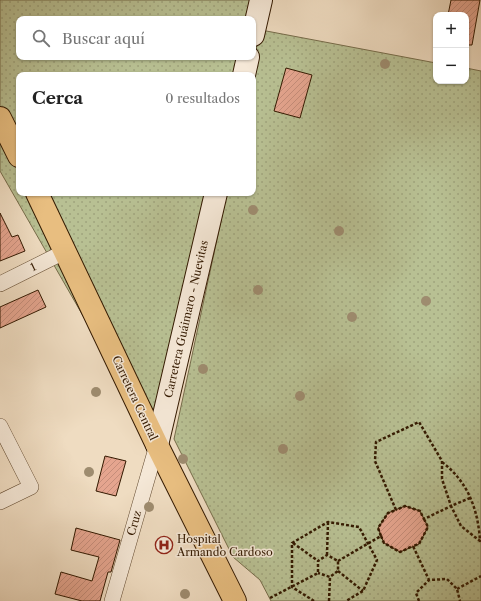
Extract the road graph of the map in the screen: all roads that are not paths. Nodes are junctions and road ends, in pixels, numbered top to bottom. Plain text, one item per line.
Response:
1 (261, 0) edge
2 (256, 22) edge
3 (247, 60) edge
4 (245, 72) edge
5 (0, 118) edge
6 (16, 150) edge
7 (38, 196) edge
8 (215, 196) edge
9 (66, 251) junction
10 (0, 284) edge
11 (0, 426) edge
12 (157, 445) junction
13 (0, 502) edge
14 (112, 601) edge
15 (235, 601) edge

1 - 2 main road
3 - 4 main road
5 - 6 highway
7 - 9 highway, Carretera Central
8 - 12 main road, Carretera Guáimaro - Nuevitas
9 - 10 street, 1
9 - 12 highway, Carretera Central
11 - 13 street
12 - 14 street, Cruz
12 - 15 highway, Carretera Central

